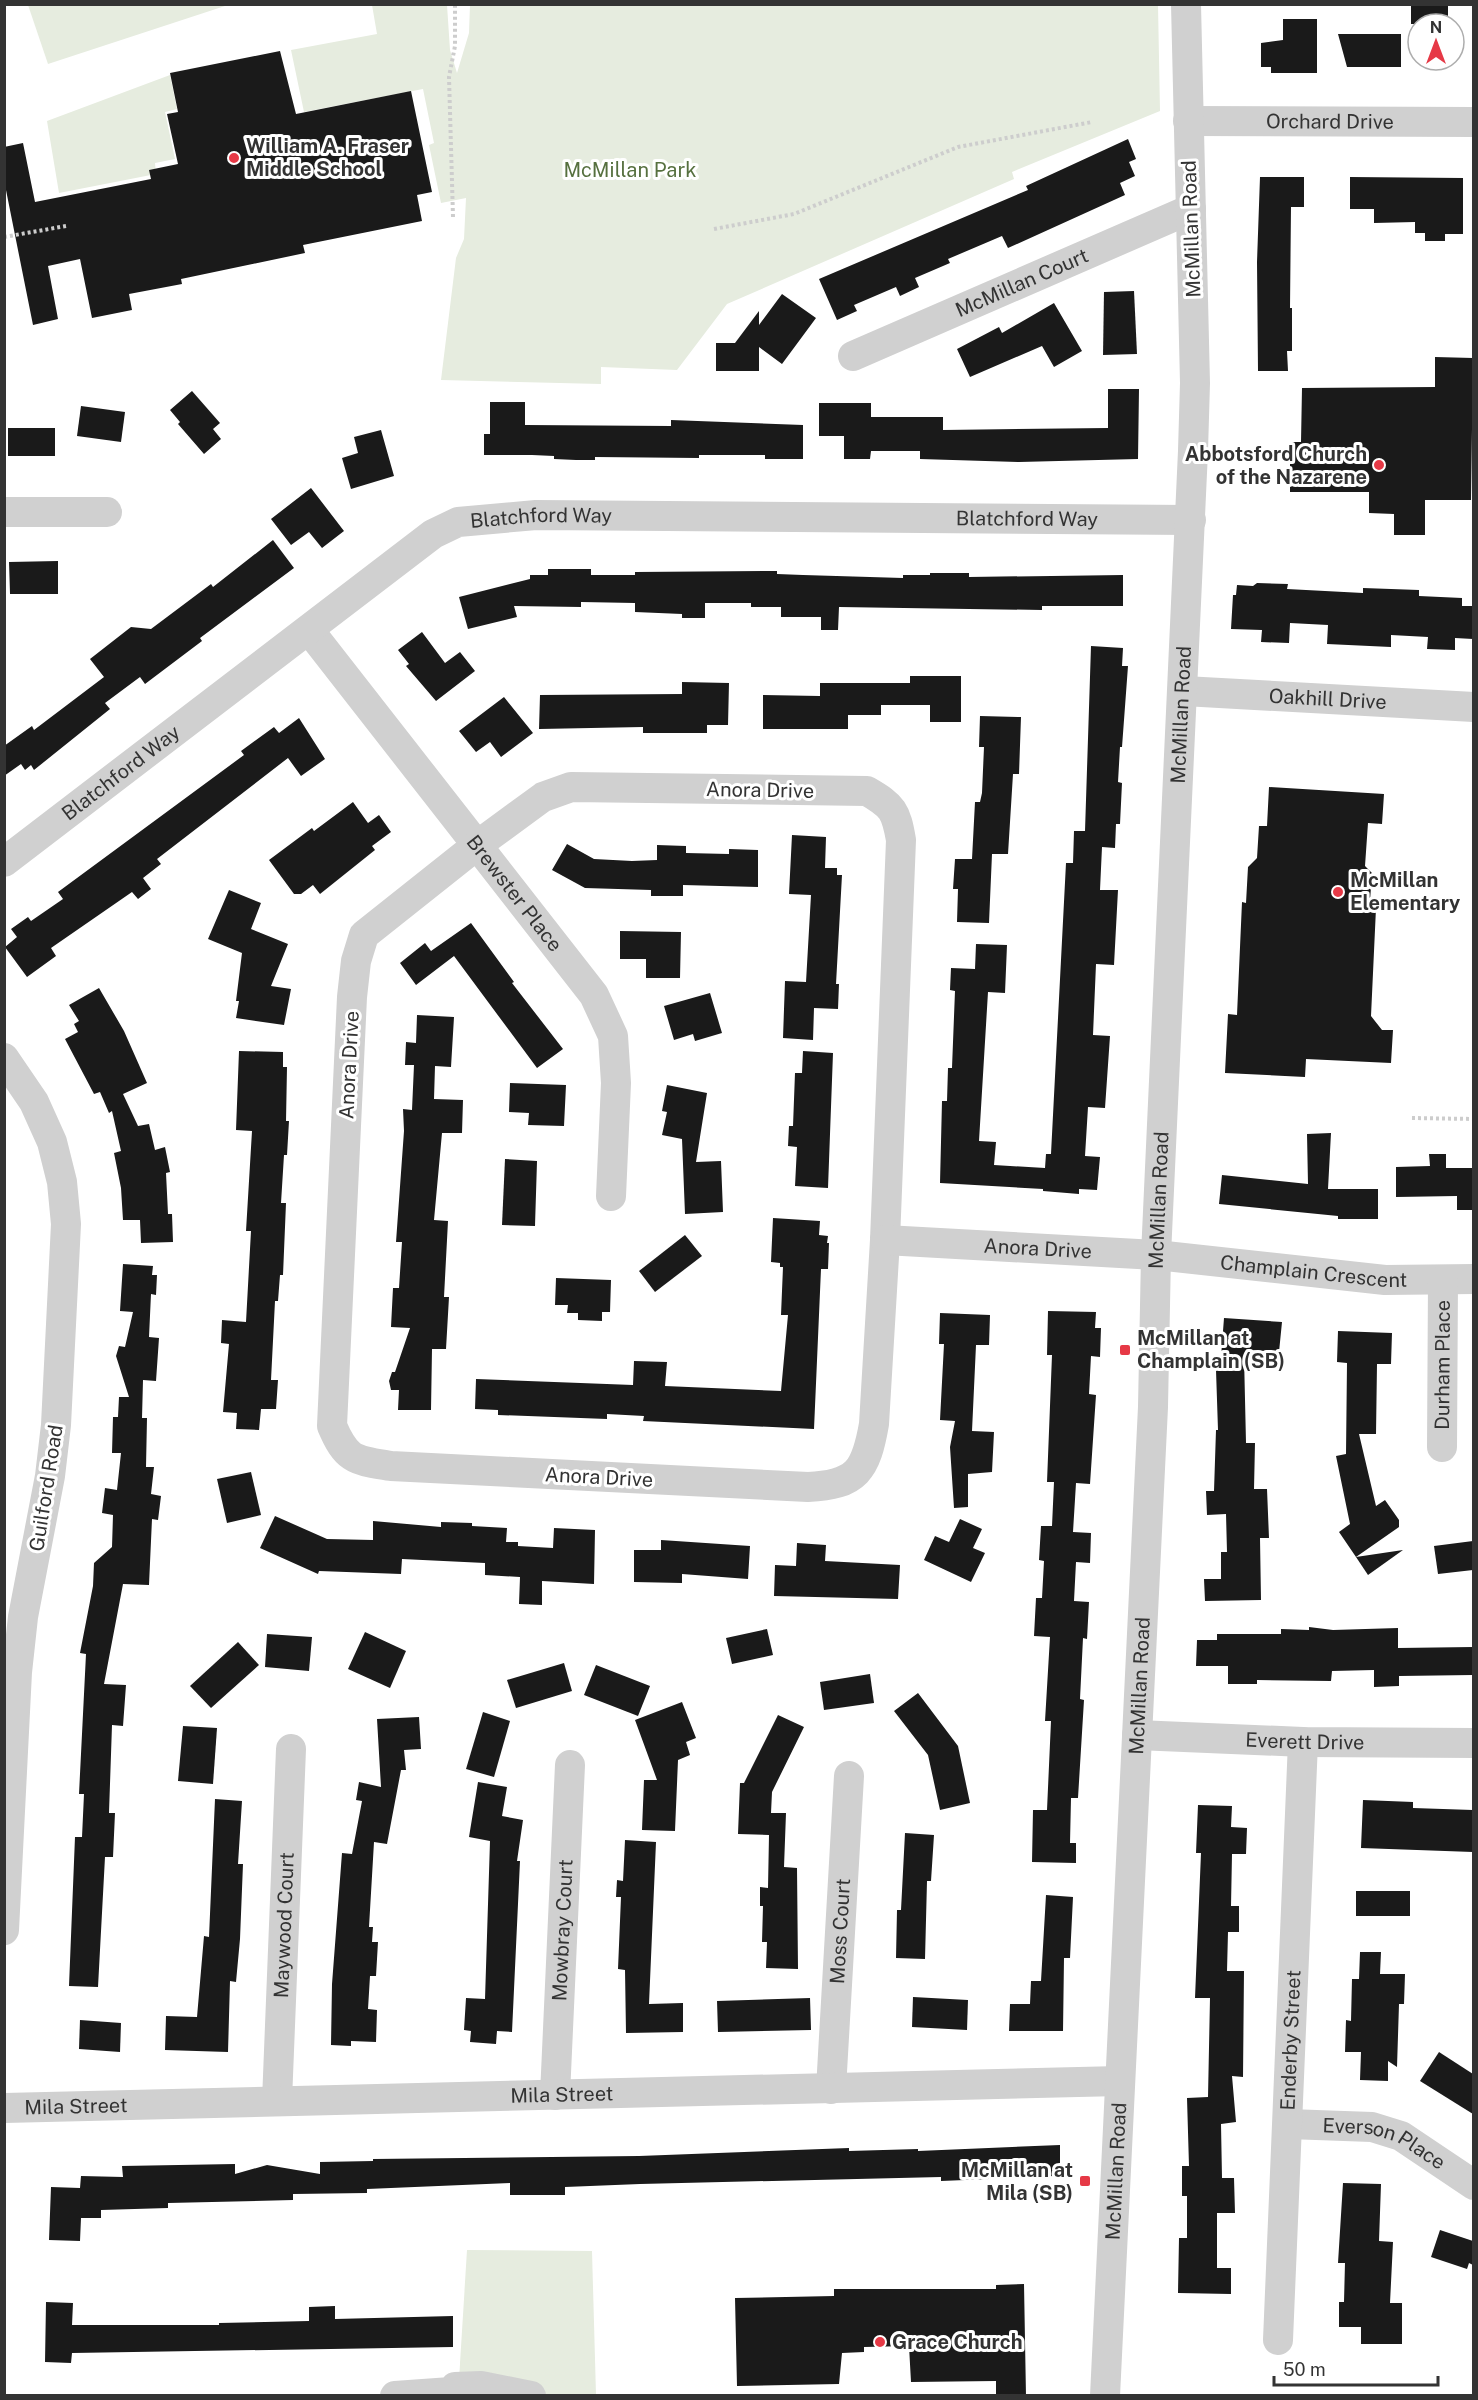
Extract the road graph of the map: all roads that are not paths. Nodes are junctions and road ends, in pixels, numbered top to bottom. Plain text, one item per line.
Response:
1 (1186, 4) edge
2 (1188, 121) junction
3 (1473, 122) edge
4 (1191, 209) junction
5 (853, 356) dead end
6 (4, 512) edge
7 (107, 512) dead end
8 (1191, 520) junction
9 (309, 630) junction
10 (1184, 691) junction
11 (1473, 707) edge
12 (476, 846) junction
13 (4, 862) edge
14 (4, 1058) edge
15 (611, 1196) dead end
16 (885, 1240) junction
17 (1156, 1255) junction
18 (1473, 1279) edge
19 (1443, 1280) junction
20 (1442, 1448) dead end
21 (1137, 1735) junction
22 (1303, 1742) junction
23 (1473, 1743) edge
24 (291, 1749) dead end
25 (570, 1765) dead end
26 (849, 1776) dead end
27 (4, 1930) edge
28 (1120, 2081) junction
29 (831, 2089) junction
30 (555, 2095) junction
31 (277, 2101) junction
32 (4, 2108) edge
33 (1288, 2124) junction
34 (1473, 2185) edge
35 (1278, 2340) dead end
36 (395, 2396) edge
37 (531, 2396) edge
38 (1105, 2396) edge

1 - 2 street, McMillan Road
2 - 3 street, Orchard Drive
2 - 4 street, McMillan Road
4 - 5 street, McMillan Court
4 - 8 street, McMillan Road
6 - 7 street
8 - 9 street, Blatchford Way
8 - 10 street, McMillan Road
9 - 12 street, Brewster Place
9 - 13 street, Blatchford Way
10 - 11 street, Oakhill Drive
10 - 17 street, McMillan Road
12 - 15 street, Brewster Place
12 - 16 street, Anora Drive
12 - 16 street, Anora Drive
14 - 27 street, Guilford Road
16 - 17 street, Anora Drive
17 - 19 street, Champlain Crescent
17 - 21 street, McMillan Road
18 - 19 street, Champlain Crescent
19 - 20 street, Durham Place
21 - 22 street, Everett Drive
21 - 28 street, McMillan Road
22 - 23 street, Everett Drive
22 - 33 street, Enderby Street
24 - 31 street, Maywood Court
25 - 30 street, Mowbray Court
26 - 29 street, Moss Court
28 - 29 street, Mila Street
28 - 38 street, McMillan Road
29 - 30 street, Mila Street
30 - 31 street, Mila Street
31 - 32 street, Mila Street
33 - 34 street, Everson Place
33 - 35 street, Enderby Street
36 - 37 street

